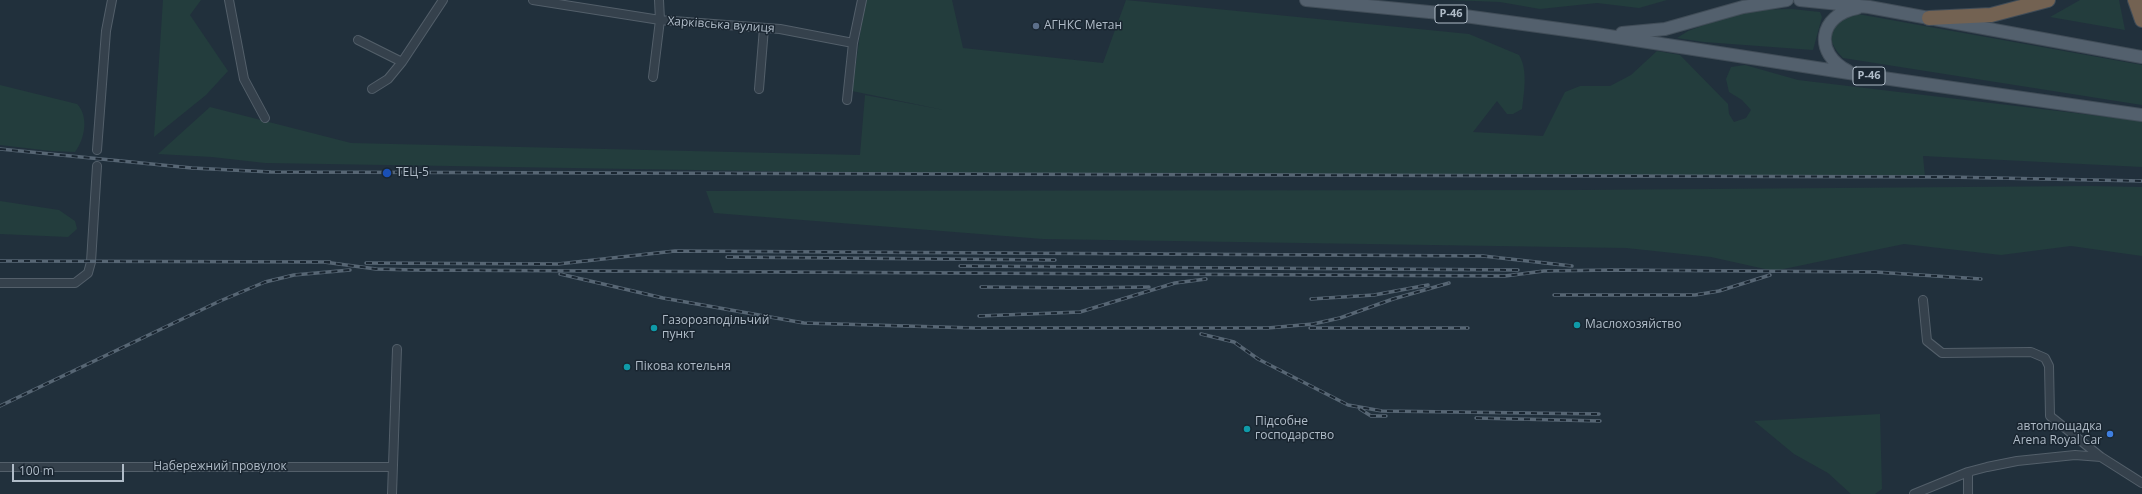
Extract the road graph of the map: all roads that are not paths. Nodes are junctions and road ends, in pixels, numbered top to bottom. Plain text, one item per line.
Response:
1 (112, 0) edge
2 (229, 0) edge
3 (443, 0) edge
4 (533, 0) edge
5 (659, 0) edge
6 (862, 0) edge
7 (1306, 0) edge
8 (1787, 0) edge
9 (1800, 0) edge
10 (2048, 0) edge
11 (2136, 0) edge
12 (1868, 7) junction
13 (1929, 18) junction
14 (660, 20) junction
15 (2142, 20) edge
16 (764, 28) junction
17 (1596, 34) junction
18 (358, 40) dead end
19 (853, 43) junction
20 (2142, 57) edge
21 (402, 62) junction
22 (1862, 75) junction
23 (653, 77) dead end
24 (372, 89) dead end
25 (759, 89) dead end
26 (847, 100) dead end
27 (2142, 115) edge
28 (266, 118) dead end
29 (97, 150) dead end
30 (97, 166) dead end
31 (0, 283) edge
32 (1923, 300) dead end
33 (397, 349) dead end
34 (2101, 457) junction
35 (0, 467) edge
36 (392, 467) junction
37 (1968, 472) junction
38 (2142, 483) edge
39 (392, 494) edge
40 (1914, 494) edge
41 (1968, 494) edge

1 - 29 street
2 - 28 street
3 - 21 street
4 - 14 street, Харківська вулиця
5 - 14 street
6 - 19 street
7 - 17 main road, Р-46
8 - 17 main road, Р-46
9 - 12 main road
10 - 13 highway
11 - 15 highway
12 - 13 main road
12 - 22 main road
13 - 20 main road
14 - 16 street, Харківська вулиця
14 - 23 street
16 - 19 street, Харківська вулиця
16 - 25 street
17 - 22 main road, Р-46
18 - 21 street
19 - 26 street
21 - 24 street
22 - 27 main road, Р-46
30 - 31 street
32 - 34 street
33 - 36 street
34 - 37 street
34 - 38 street
35 - 36 street, Набережний провулок
36 - 39 street
37 - 40 street
37 - 41 street

